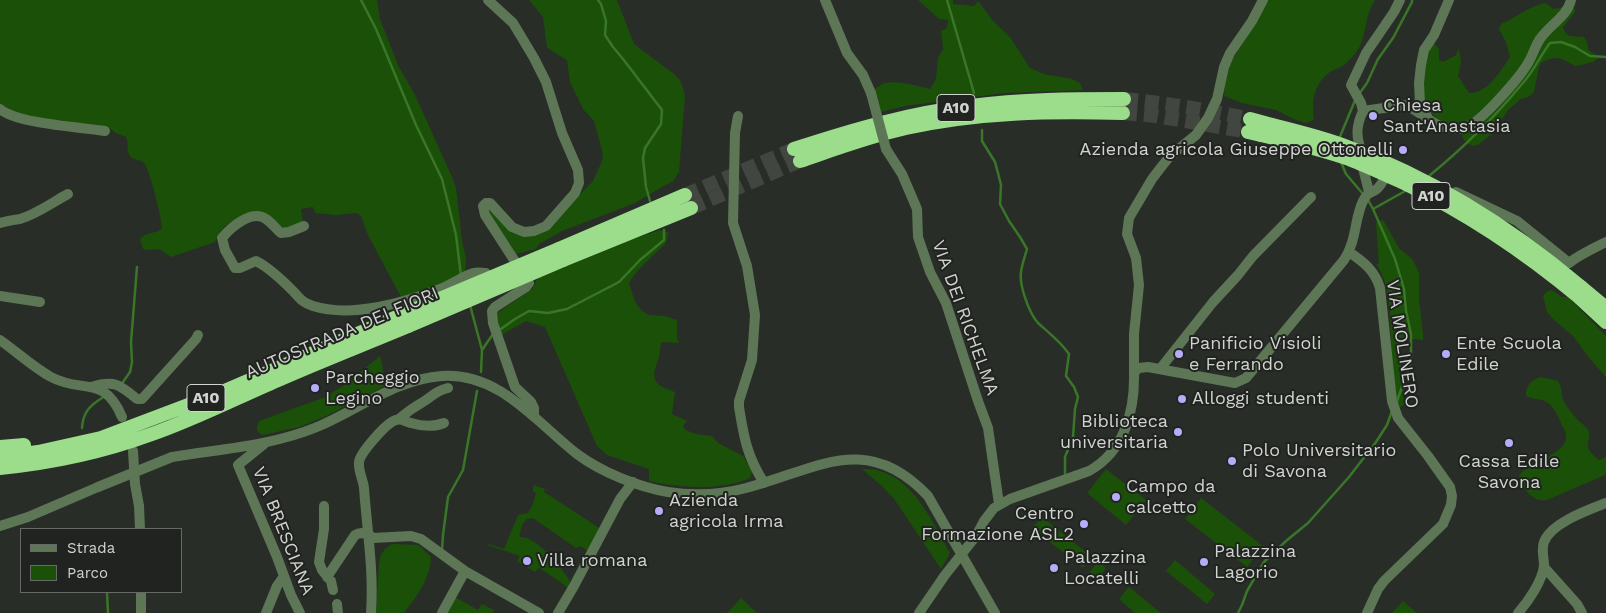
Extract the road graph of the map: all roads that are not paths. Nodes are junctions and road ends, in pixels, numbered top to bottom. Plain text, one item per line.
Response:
1 (488, 0) edge
2 (825, 0) edge
3 (1263, 0) edge
4 (1400, 0) edge
5 (1449, 0) edge
6 (1571, 0) edge
7 (1123, 106) tunnel mouth
8 (1362, 107) junction
9 (0, 110) edge
10 (738, 116) dead end
11 (1429, 120) junction
12 (105, 131) dead end
13 (1361, 150) junction
14 (797, 155) tunnel mouth
15 (1385, 161) junction
16 (1369, 192) junction
17 (68, 194) dead end
18 (685, 195) tunnel mouth
19 (1311, 197) dead end
20 (691, 208) tunnel mouth
21 (0, 223) edge
22 (304, 226) dead end
23 (1606, 242) edge
24 (1349, 252) junction
25 (561, 255) junction
26 (1580, 293) junction
27 (0, 296) edge
28 (40, 302) dead end
29 (498, 304) junction
30 (1606, 308) edge
31 (406, 320) junction
32 (1606, 322) edge
33 (198, 335) dead end
34 (0, 340) edge
35 (1160, 370) junction
36 (1134, 372) junction
37 (91, 387) junction
38 (448, 388) dead end
39 (122, 417) dead end
40 (534, 417) junction
41 (399, 419) junction
42 (444, 423) dead end
43 (137, 424) junction
44 (265, 443) junction
45 (0, 447) edge
46 (133, 451) dead end
47 (93, 452) junction
48 (0, 457) edge
49 (0, 468) edge
50 (0, 477) edge
51 (632, 482) junction
52 (764, 483) junction
53 (1606, 503) edge
54 (999, 504) junction
55 (324, 506) dead end
56 (0, 526) edge
57 (140, 528) edge
58 (369, 535) junction
59 (961, 554) junction
60 (1544, 567) junction
61 (465, 570) junction
62 (284, 576) junction
63 (327, 577) junction
64 (333, 590) dead end
65 (141, 593) edge
66 (141, 613) edge
67 (266, 613) edge
68 (300, 613) edge
69 (371, 613) edge
70 (442, 613) edge
71 (539, 613) edge
72 (558, 613) edge
73 (919, 613) edge
74 (995, 613) edge
75 (1366, 613) edge
76 (1518, 613) edge
77 (1582, 613) edge

1 - 29 street
2 - 54 street, VIA DEI RICHELMA, bridge
3 - 36 street
4 - 8 street
5 - 11 street
6 - 11 street
7 - 14 highway, A10
8 - 11 street
8 - 13 street
9 - 12 street
10 - 52 street
13 - 15 street
13 - 16 street
15 - 16 street
15 - 23 street
16 - 24 street
17 - 21 street
18 - 25 highway, AUTOSTRADA DEI FIORI / A10
19 - 35 street
20 - 25 highway, AUTOSTRADA DEI FIORI / A10
22 - 29 street
24 - 35 street
24 - 75 street, VIA MOLINERO
25 - 31 highway, AUTOSTRADA DEI FIORI / A10, bridge
26 - 26 highway, A10, bridge
26 - 30 highway, A10
26 - 32 highway, A10
27 - 28 street
29 - 40 street
31 - 43 highway, AUTOSTRADA DEI FIORI / A10
31 - 47 highway, AUTOSTRADA DEI FIORI / A10
33 - 37 street
34 - 37 street
35 - 36 street
36 - 54 street
37 - 39 street
38 - 41 street
40 - 44 street
40 - 51 street
41 - 42 street
41 - 58 street
43 - 45 highway, A10
43 - 48 highway, AUTOSTRADA DEI FIORI / A10
44 - 56 street, bridge
44 - 62 street, VIA BRESCIANA
46 - 57 street
47 - 49 highway, AUTOSTRADA DEI FIORI / A10
47 - 50 highway, A10
51 - 52 street
51 - 72 street
52 - 59 street
53 - 60 street
54 - 59 street
55 - 63 street
58 - 61 street
58 - 63 street
58 - 69 street
59 - 73 street
59 - 74 street
60 - 76 street
60 - 77 street
61 - 70 street
61 - 71 street
62 - 67 street
62 - 68 street, VIA BRESCIANA
63 - 64 street
65 - 66 street

